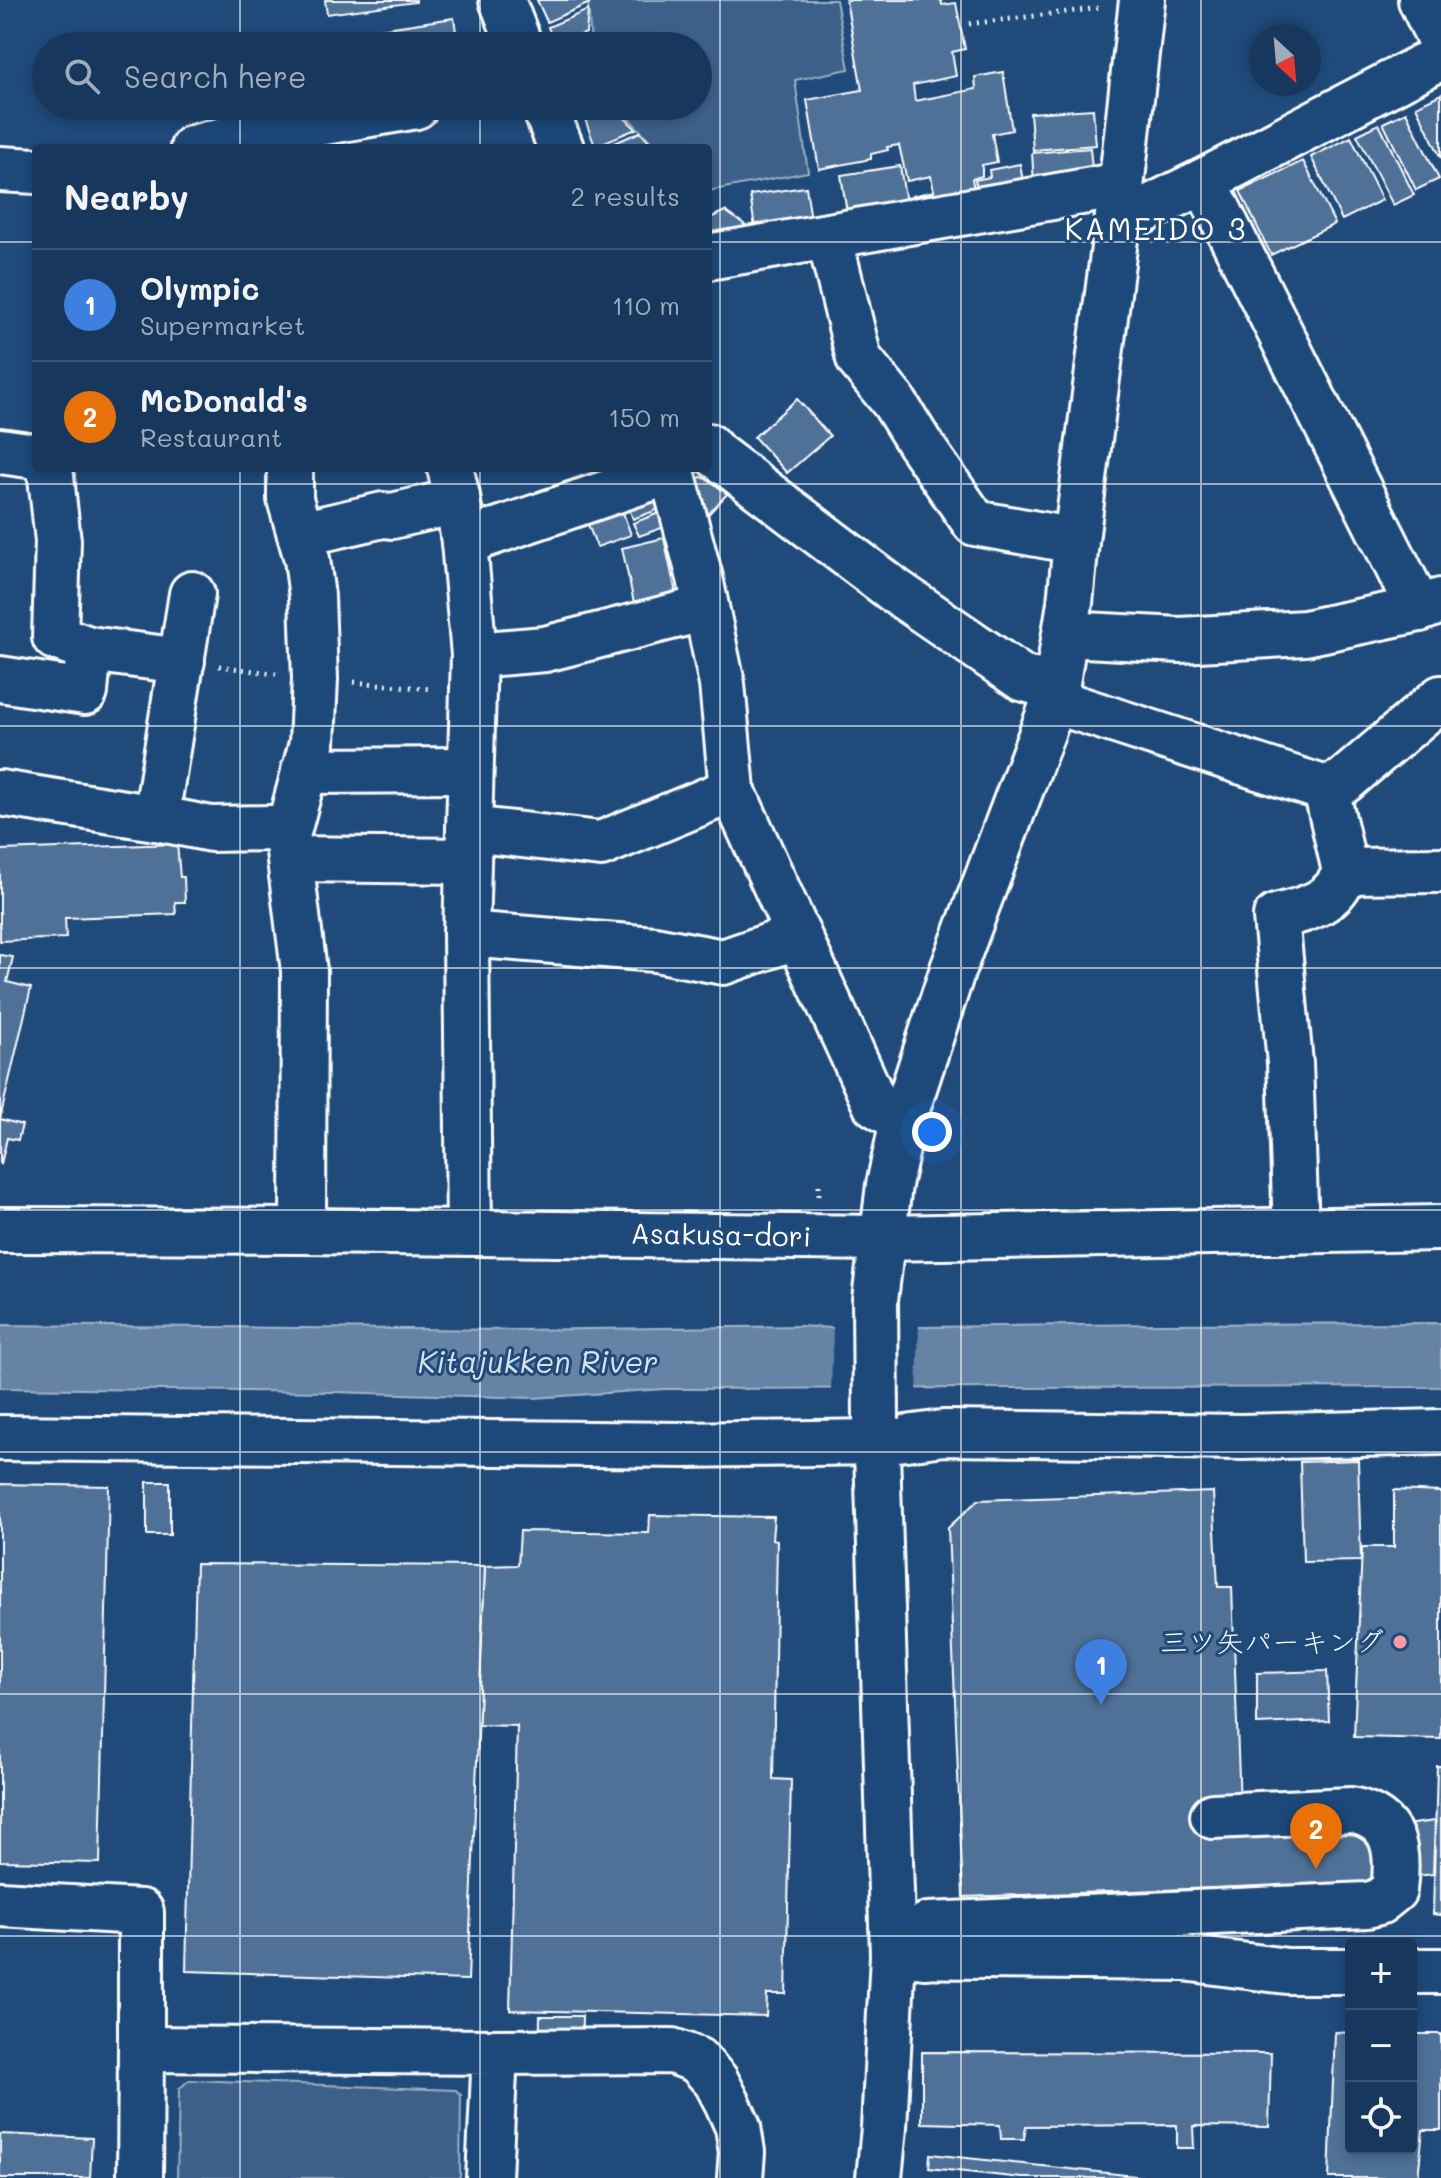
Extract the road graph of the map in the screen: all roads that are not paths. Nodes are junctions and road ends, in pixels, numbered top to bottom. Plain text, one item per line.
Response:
1 (502, 0) edge
2 (1421, 0) edge
3 (1124, 4) edge
4 (515, 32) edge
5 (1441, 42) edge
6 (1441, 57) edge
7 (388, 120) edge
8 (550, 120) edge
9 (364, 132) edge
10 (227, 144) edge
11 (559, 144) edge
12 (0, 169) edge
13 (32, 171) edge
14 (1204, 181) junction
15 (1119, 204) junction
16 (829, 236) junction
17 (712, 256) edge
18 (712, 450) edge
19 (0, 451) edge
20 (32, 455) edge
21 (50, 472) edge
22 (290, 472) edge
23 (658, 472) edge
24 (672, 472) edge
25 (457, 504) edge
26 (300, 534) junction
27 (1076, 541) junction
28 (192, 594) dead end
29 (1430, 605) edge
30 (706, 608) junction
31 (1066, 634) junction
32 (89, 649) junction
33 (474, 655) junction
34 (182, 661) junction
35 (0, 679) edge
36 (1055, 694) junction
37 (1441, 698) edge
38 (470, 770) junction
39 (304, 771) junction
40 (1326, 789) junction
41 (732, 790) junction
42 (0, 793) edge
43 (156, 818) junction
44 (468, 845) junction
45 (288, 848) junction
46 (1441, 870) edge
47 (1345, 871) junction
48 (466, 934) junction
49 (798, 936) junction
50 (903, 1121) junction
51 (1441, 1228) edge
52 (0, 1230) edge
53 (303, 1231) junction
54 (1296, 1231) junction
55 (469, 1232) junction
56 (882, 1238) junction
57 (875, 1431) junction
58 (1441, 1432) edge
59 (0, 1438) edge
60 (1213, 1816) dead end
61 (0, 1904) edge
62 (909, 1955) junction
63 (1345, 1971) edge
64 (1417, 1971) edge
65 (1441, 1971) edge
66 (141, 2049) junction
67 (495, 2052) junction
68 (140, 2178) edge
69 (489, 2178) edge
70 (740, 2178) edge
71 (879, 2178) edge

1 - 4 street
2 - 5 street
3 - 15 street
6 - 14 street
7 - 9 street
8 - 11 street
9 - 10 street
12 - 13 street
14 - 15 street
14 - 29 street
15 - 16 street
15 - 27 street
16 - 17 street
16 - 27 street
18 - 36 street
19 - 20 street
21 - 32 street
22 - 26 street
23 - 25 street
24 - 30 street
25 - 26 street
25 - 33 street
26 - 39 street
27 - 31 street
28 - 34 street
29 - 31 street
30 - 33 street
30 - 41 street
31 - 36 street
32 - 34 street
32 - 35 street
33 - 38 street
34 - 43 street
36 - 40 street
36 - 50 street
37 - 40 street
38 - 39 street
38 - 44 street
39 - 45 street
40 - 47 street
41 - 44 street
41 - 49 street
42 - 43 street
43 - 45 street
44 - 45 street
44 - 48 street
45 - 53 street
46 - 47 street
47 - 54 street
48 - 49 street
48 - 55 street
49 - 50 street
50 - 56 street
51 - 54 street, Asakusa-dori
52 - 53 street, Asakusa-dori
53 - 55 street, Asakusa-dori
54 - 56 street, Asakusa-dori
55 - 56 street, Asakusa-dori
56 - 57 street, bridge
57 - 58 street
57 - 59 street
57 - 62 street
60 - 62 street
61 - 66 street
62 - 63 street
62 - 71 street
64 - 65 street
66 - 67 street
66 - 68 street
67 - 69 street
67 - 70 street

